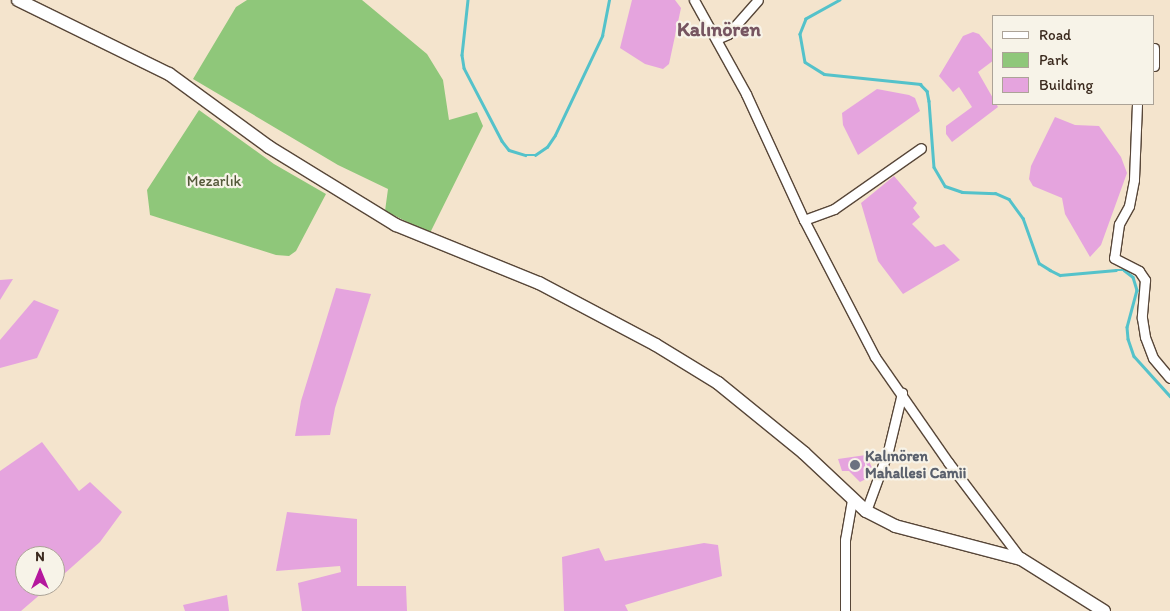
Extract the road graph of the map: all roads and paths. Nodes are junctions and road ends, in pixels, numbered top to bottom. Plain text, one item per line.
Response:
1 (18, 0) edge
2 (694, 0) edge
3 (758, 0) edge
4 (717, 39) junction
5 (1137, 105) edge
6 (921, 148) dead end
7 (804, 220) junction
8 (1170, 378) edge
9 (902, 393) junction
10 (852, 500) junction
11 (866, 511) junction
12 (1021, 559) junction
13 (845, 611) edge
14 (1104, 611) edge

1 - 10 street
2 - 4 street
3 - 4 street
4 - 7 street
5 - 8 street
6 - 7 street
7 - 9 street
9 - 11 street
9 - 12 street
10 - 11 street
10 - 13 street
11 - 12 street
12 - 14 street

